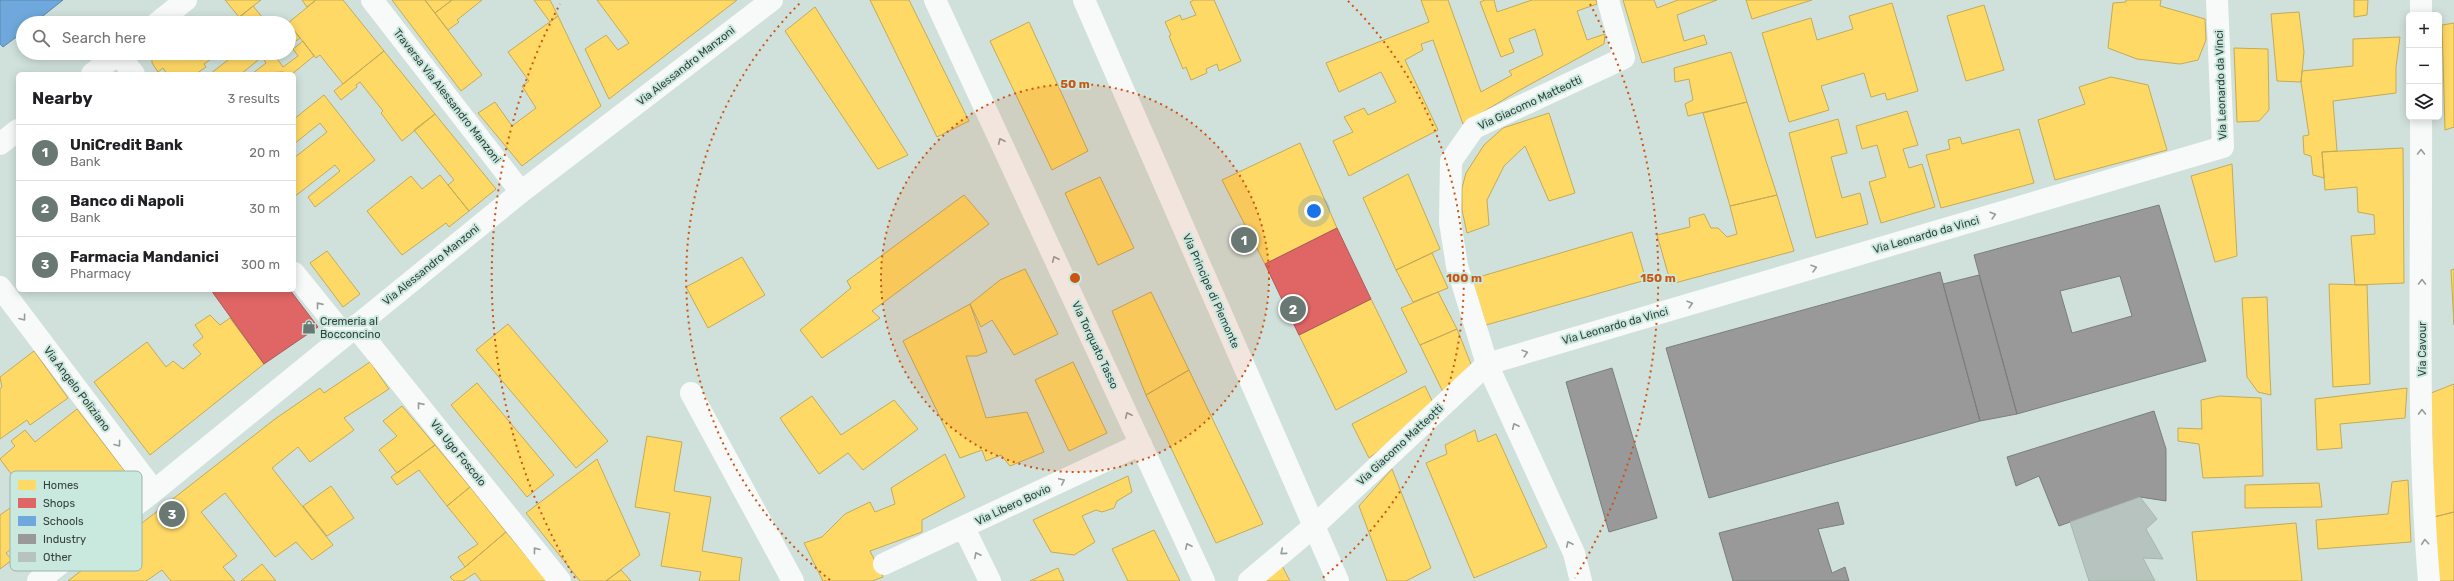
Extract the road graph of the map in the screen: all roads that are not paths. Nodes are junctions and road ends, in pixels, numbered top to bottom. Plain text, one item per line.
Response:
1 (186, 0) edge
2 (372, 0) edge
3 (772, 0) edge
4 (935, 0) edge
5 (1084, 0) edge
6 (1608, 0) edge
7 (2218, 0) edge
8 (2421, 0) edge
9 (2421, 12) edge
10 (166, 16) edge
11 (111, 60) edge
12 (124, 60) edge
13 (95, 72) edge
14 (132, 72) edge
15 (2421, 120) edge
16 (16, 132) edge
17 (0, 144) edge
18 (521, 192) junction
19 (296, 275) edge
20 (0, 287) edge
21 (349, 330) junction
22 (1487, 364) junction
23 (691, 394) dead end
24 (1141, 444) junction
25 (139, 471) edge
26 (142, 475) edge
27 (154, 491) junction
28 (142, 500) edge
29 (1313, 527) junction
30 (964, 528) junction
31 (884, 564) dead end
32 (51, 571) edge
33 (38, 581) edge
34 (560, 581) edge
35 (793, 581) edge
36 (990, 581) edge
37 (1204, 581) edge
38 (1249, 581) edge
39 (1338, 581) edge
40 (1581, 581) edge
41 (2429, 581) edge

1 - 10 street
2 - 18 street, Traversa Via Alessandro Manzoni
3 - 18 street, Via Alessandro Manzoni
24 -> 4 street, Via Torquato Tasso
5 - 29 street, Via Principe di Piemonte
6 - 22 street, Via Giacomo Matteotti
22 -> 7 street, Via Leonardo da Vinci
8 - 9 street
11 - 13 street
12 - 14 street
41 -> 15 street, Via Cavour
16 - 17 street
18 - 21 street, Via Alessandro Manzoni
21 -> 19 street, Via Ugo Foscolo
20 -> 25 street, Via Angelo Poliziano
21 - 27 street, Via Alessandro Manzoni
34 -> 21 street, Via Ugo Foscolo
22 - 29 street, Via Giacomo Matteotti
40 -> 22 street, Via Giacomo Matteotti
23 - 35 street
30 -> 24 street, Via Libero Bovio
37 -> 24 street, Via Torquato Tasso
26 -> 27 street, Via Angelo Poliziano
27 - 28 street, Via Alessandro Manzoni
29 -> 38 street, Via Giacomo Matteotti
29 - 39 street, Via Principe di Piemonte
30 - 31 street, Via Libero Bovio
36 -> 30 street
32 - 33 street, Via Alessandro Manzoni

